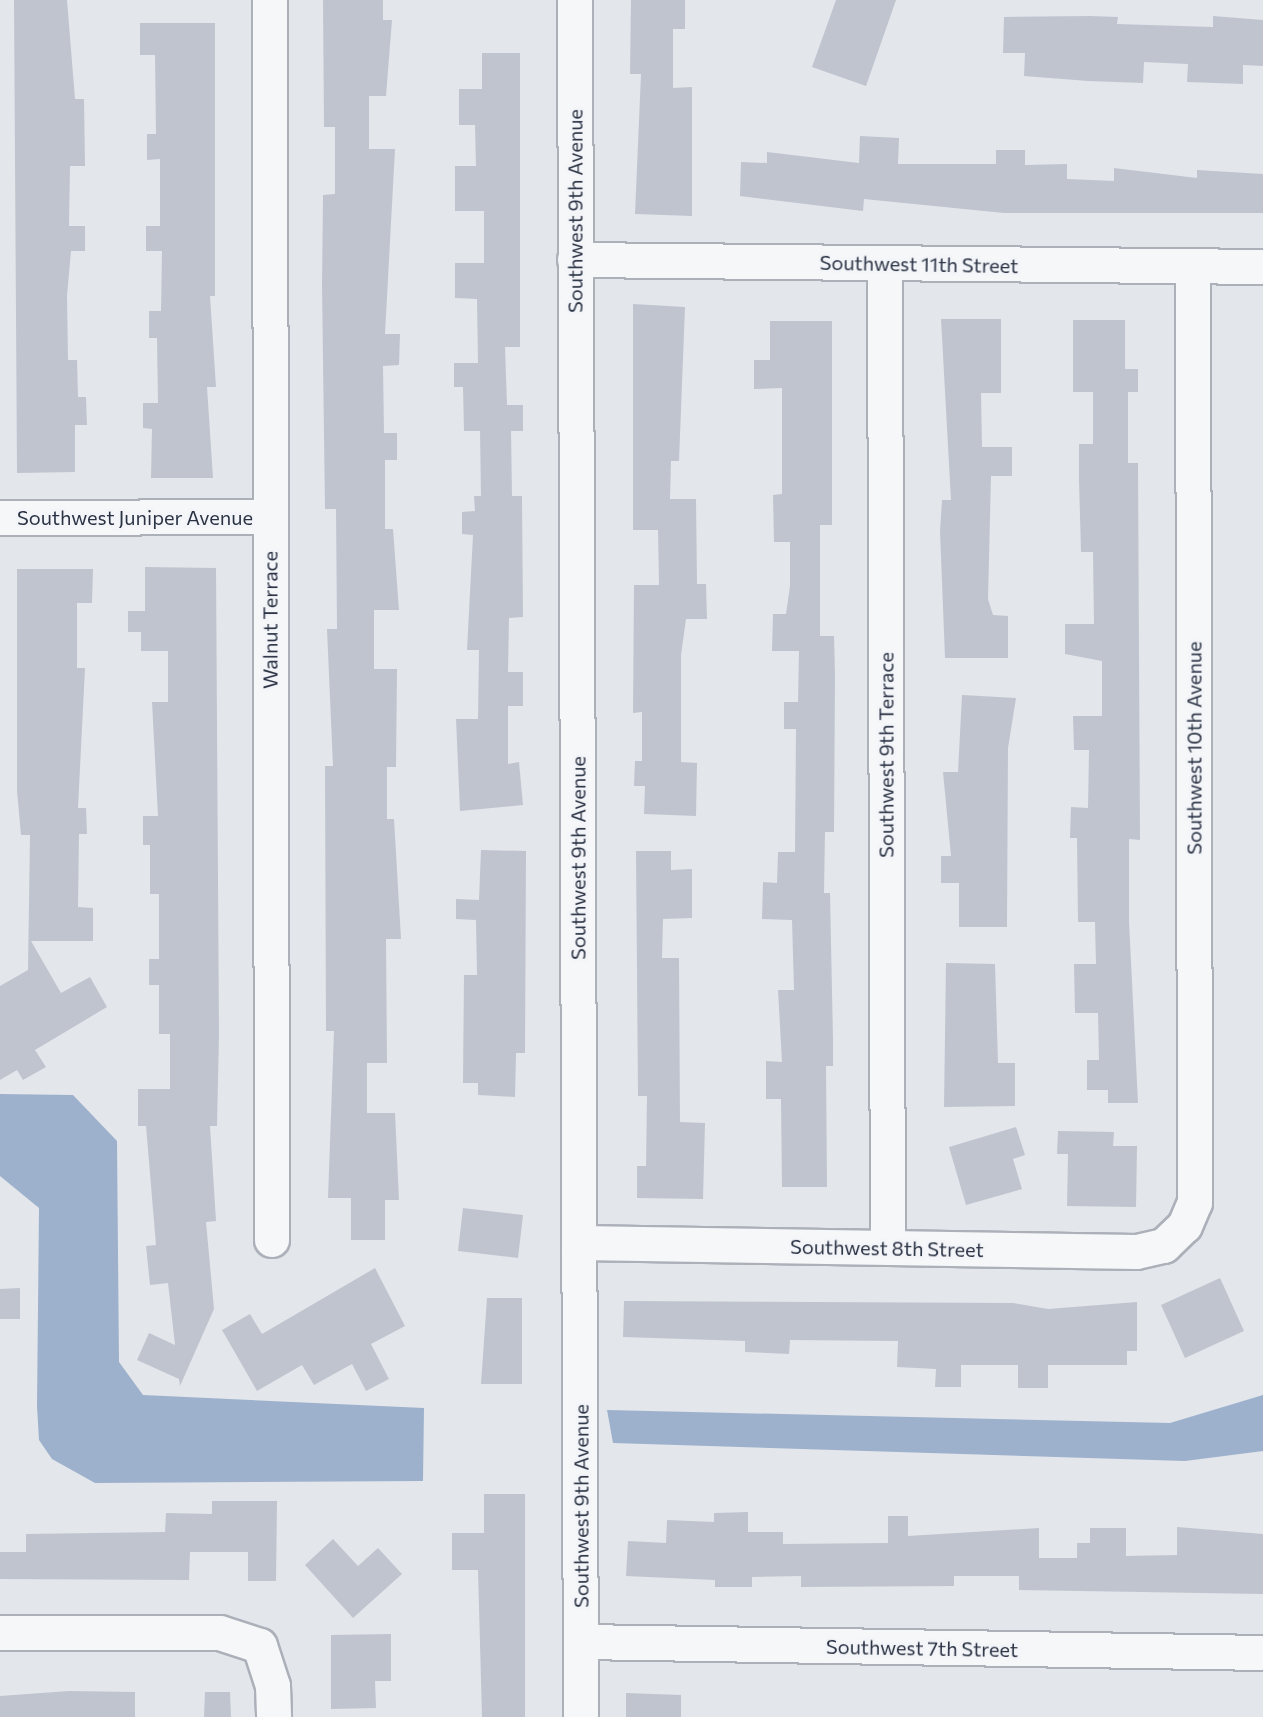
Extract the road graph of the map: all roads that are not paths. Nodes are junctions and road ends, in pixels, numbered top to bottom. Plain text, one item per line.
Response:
1 (270, 0) edge
2 (575, 0) edge
3 (575, 260) junction
4 (885, 263) junction
5 (1263, 267) edge
6 (1193, 268) junction
7 (270, 517) junction
8 (0, 518) edge
9 (1185, 1226) joint
10 (272, 1240) dead end
11 (580, 1243) junction
12 (888, 1248) junction
13 (0, 1633) edge
14 (581, 1642) junction
15 (1263, 1653) edge
16 (274, 1717) edge
17 (581, 1717) edge

1 - 7 street, Walnut Terrace
2 - 3 street, Southwest 9th Avenue
3 - 4 street, Southwest 11th Street
3 - 11 street, Southwest 9th Avenue
4 - 6 street, Southwest 11th Street
4 - 12 street, Southwest 9th Terrace
5 - 6 street, Southwest 11th Street
6 - 9 street, Southwest 10th Avenue
7 - 8 street, Southwest Juniper Avenue
7 - 10 street, Walnut Terrace
9 - 12 street, Southwest 8th Street
11 - 12 street, Southwest 8th Street
11 - 14 street, Southwest 9th Avenue
13 - 16 street
14 - 15 street, Southwest 7th Street
14 - 17 street, Southwest 9th Avenue

